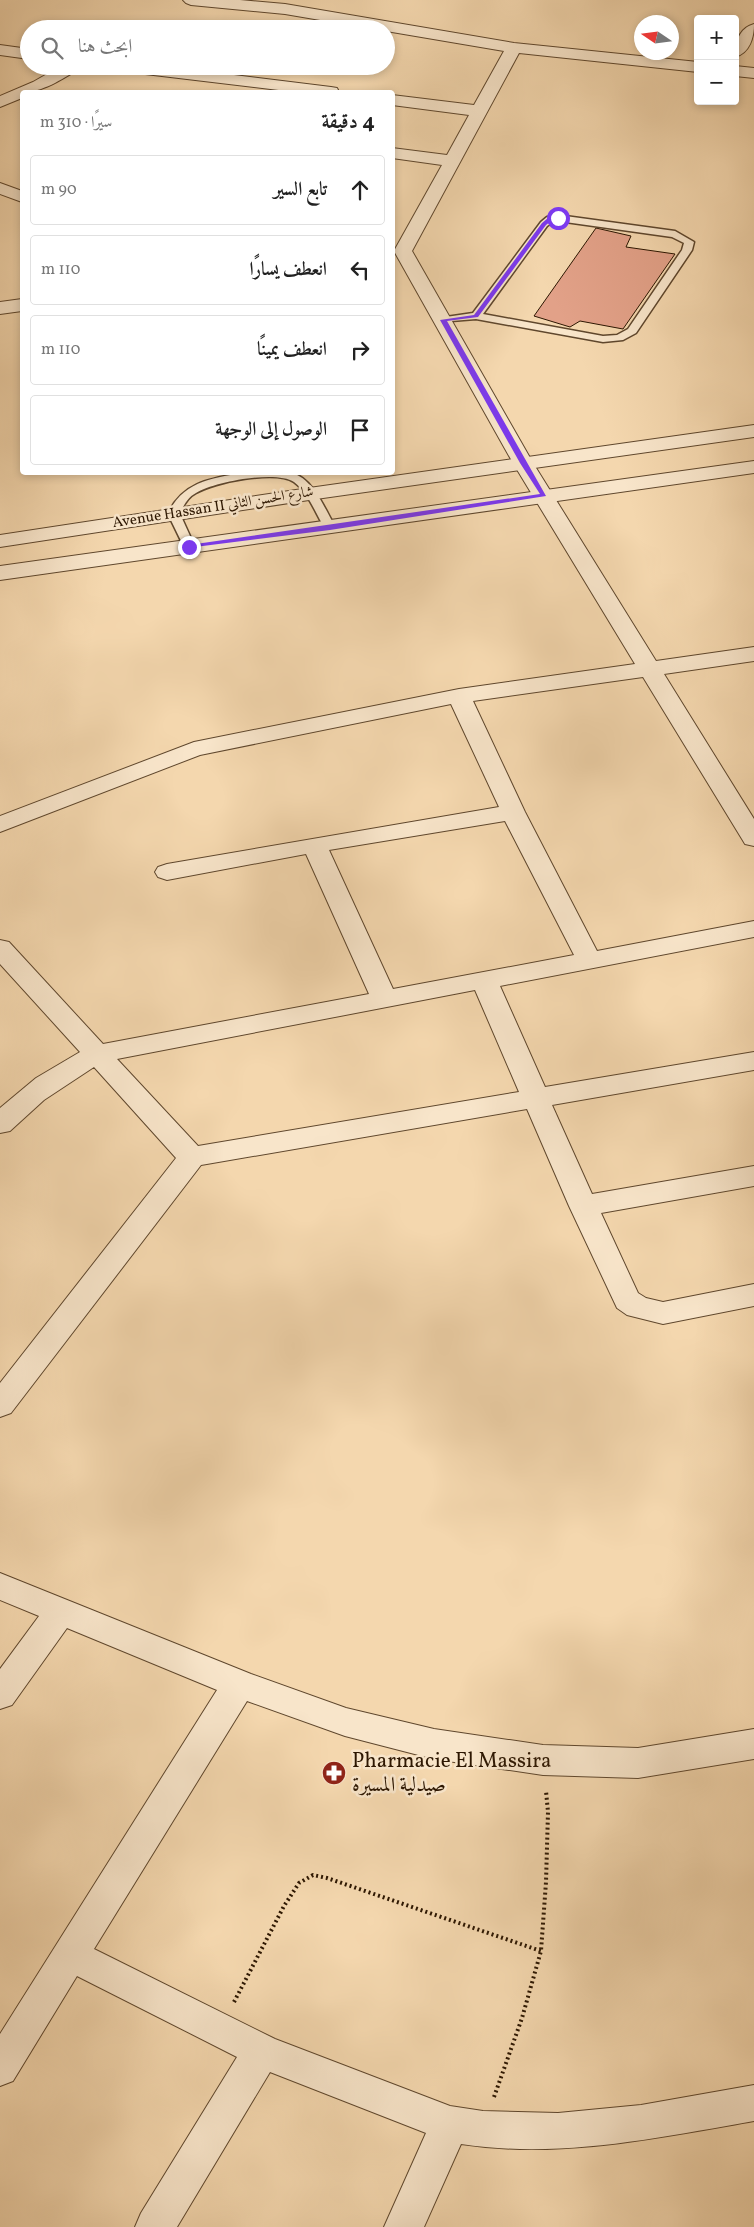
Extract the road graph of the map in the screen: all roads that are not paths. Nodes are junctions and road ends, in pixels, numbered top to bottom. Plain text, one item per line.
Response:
1 (191, 0) edge
2 (281, 0) edge
3 (350, 20) edge
4 (442, 20) dead end
5 (395, 28) edge
6 (754, 29) edge
7 (739, 47) edge
8 (514, 48) junction
9 (0, 50) edge
10 (739, 52) edge
11 (20, 53) edge
12 (754, 54) edge
13 (694, 67) edge
14 (739, 72) edge
15 (754, 74) edge
16 (57, 75) edge
17 (193, 75) edge
18 (28, 90) edge
19 (315, 90) edge
20 (20, 93) edge
21 (395, 100) edge
22 (0, 102) edge
23 (480, 111) junction
24 (395, 153) edge
25 (452, 161) junction
26 (0, 188) edge
27 (20, 196) edge
28 (398, 252) edge
29 (20, 306) edge
30 (0, 308) edge
31 (476, 316) junction
32 (443, 320) junction
33 (754, 431) edge
34 (523, 463) junction
35 (754, 467) edge
36 (309, 494) junction
37 (544, 495) junction
38 (174, 514) junction
39 (330, 528) junction
40 (0, 541) edge
41 (189, 547) junction
42 (0, 573) edge
43 (754, 654) edge
44 (650, 670) junction
45 (459, 696) junction
46 (513, 812) junction
47 (0, 824) edge
48 (754, 839) edge
49 (314, 844) junction
50 (167, 872) dead end
51 (754, 929) edge
52 (2, 955) edge
53 (589, 960) junction
54 (484, 980) junction
55 (385, 999) junction
56 (97, 1054) junction
57 (754, 1061) edge
58 (536, 1098) junction
59 (0, 1124) edge
60 (192, 1157) junction
61 (754, 1176) edge
62 (584, 1206) junction
63 (754, 1295) edge
64 (0, 1405) edge
65 (0, 1586) edge
66 (61, 1611) junction
67 (238, 1684) junction
68 (0, 1695) edge
69 (754, 1744) edge
70 (70, 1955) junction
71 (262, 2051) junction
72 (2, 2062) edge
73 (754, 2103) edge
74 (466, 2126) junction
75 (156, 2227) edge
76 (404, 2227) edge

1 - 3 street
2 - 4 street
5 - 8 street
6 - 7 street
8 - 13 street
8 - 23 street
9 - 11 street
10 - 12 street
14 - 15 street
16 - 18 street
17 - 19 street
20 - 22 street
21 - 23 street
23 - 25 street
24 - 25 street
25 - 28 street
26 - 27 street
28 - 32 street
29 - 30 street
31 - 31 lane
31 - 32 lane
32 - 34 street
33 - 34 street, Avenue Hassan II شارع الحسن الثاني
34 - 36 street, Avenue Hassan II شارع الحسن الثاني
34 - 37 street
35 - 37 street, Avenue Hassan II شارع الحسن الثاني
36 - 38 street, Avenue Hassan II شارع الحسن الثاني
36 - 39 lane
37 - 39 street, Avenue Hassan II شارع الحسن الثاني
37 - 44 street
38 - 40 street, Avenue Hassan II شارع الحسن الثاني
38 - 41 lane
39 - 41 street, Avenue Hassan II شارع الحسن الثاني
41 - 42 street, Avenue Hassan II شارع الحسن الثاني
43 - 44 street
44 - 45 street
44 - 48 street
45 - 46 street
45 - 47 street
46 - 49 street
46 - 53 street
49 - 50 street
49 - 55 street
51 - 53 street
52 - 56 street
53 - 54 street
54 - 55 street
54 - 58 street
55 - 56 street
56 - 59 street
56 - 60 street
57 - 58 street
58 - 60 street
58 - 62 street
60 - 64 street
61 - 62 street
62 - 63 street
65 - 66 street
66 - 67 street
66 - 68 street
67 - 69 street
67 - 70 street
70 - 71 street
70 - 72 street
71 - 74 street
71 - 75 street
73 - 74 street
74 - 76 street

